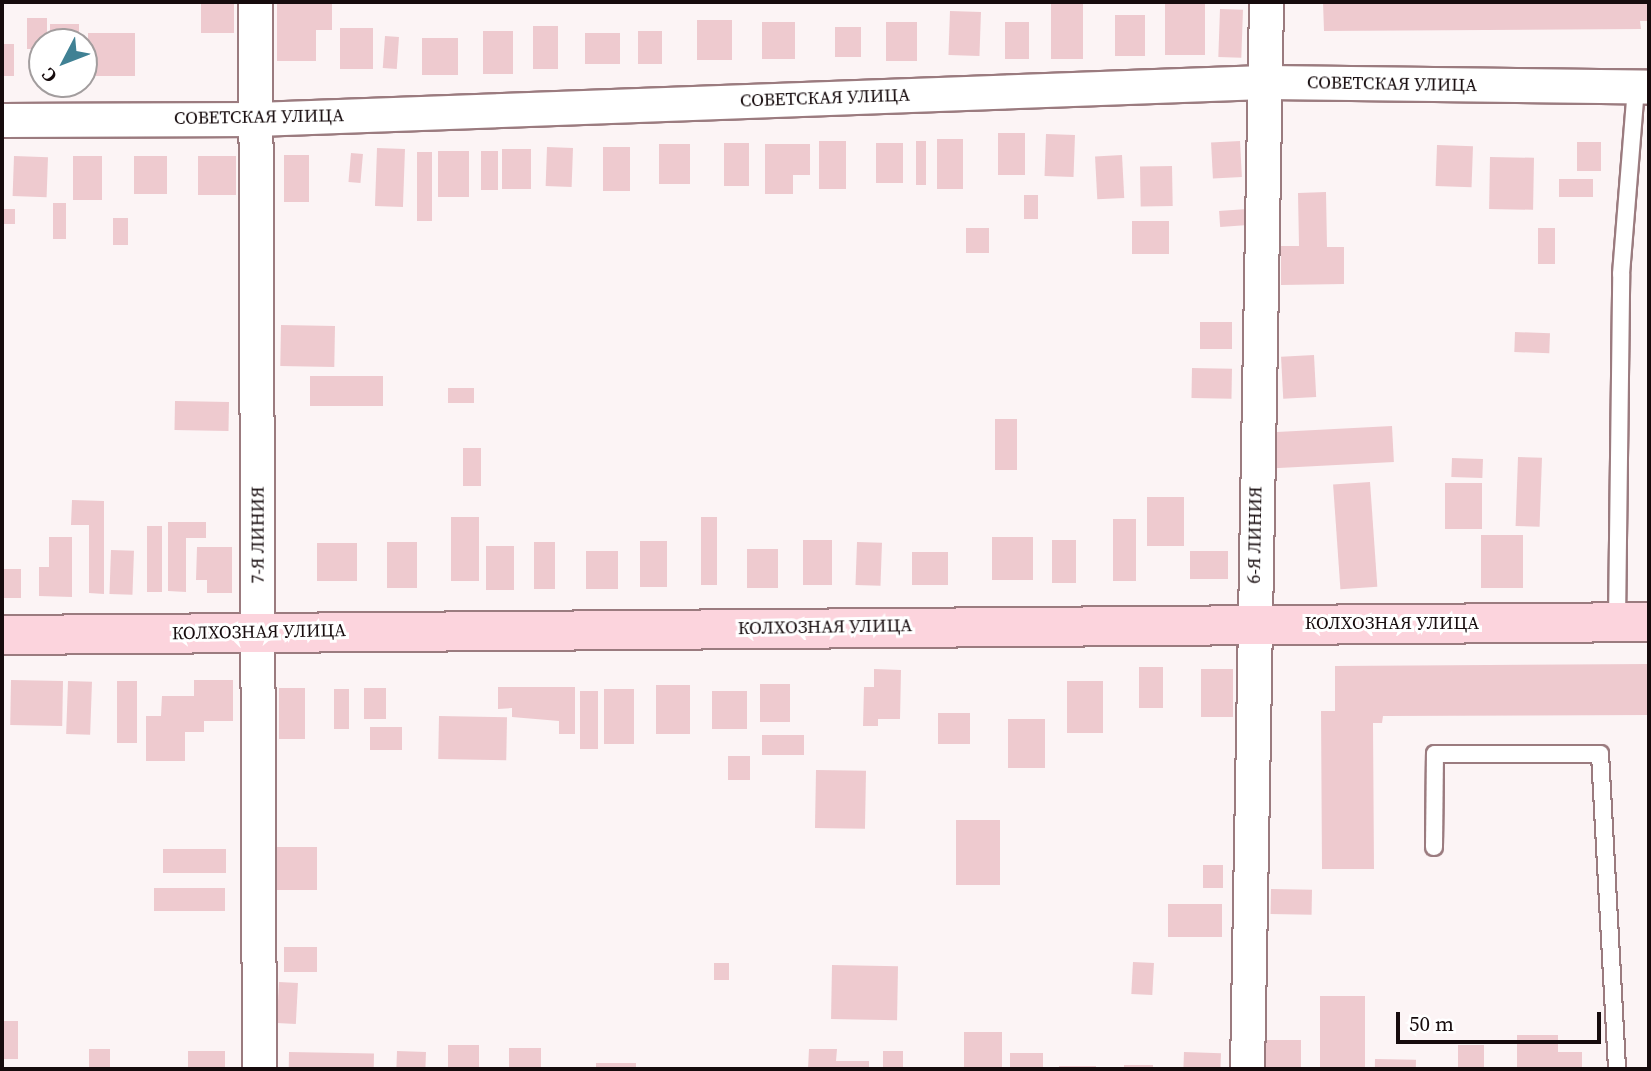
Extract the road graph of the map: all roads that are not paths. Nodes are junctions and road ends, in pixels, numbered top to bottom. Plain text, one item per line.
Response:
1 (255, 2) edge
2 (1266, 2) edge
3 (1262, 82) junction
4 (1643, 87) edge
5 (256, 119) junction
6 (2, 120) edge
7 (1633, 622) edge
8 (1253, 623) junction
9 (259, 632) junction
10 (2, 635) edge
11 (1434, 847) dead end
12 (259, 1069) edge
13 (1247, 1069) edge
14 (1617, 1069) edge

1 - 5 street, 7-Я ЛИНИЯ
2 - 3 street, 6-Я ЛИНИЯ
3 - 4 street, СОВЕТСКАЯ УЛИЦА
3 - 5 street, СОВЕТСКАЯ УЛИЦА
3 - 8 street, 6-Я ЛИНИЯ
4 - 7 lane
5 - 6 street, СОВЕТСКАЯ УЛИЦА
5 - 9 street, 7-Я ЛИНИЯ
7 - 8 street, КОЛХОЗНАЯ УЛИЦА
8 - 9 street, КОЛХОЗНАЯ УЛИЦА
8 - 13 street, 6-Я ЛИНИЯ
9 - 10 street, КОЛХОЗНАЯ УЛИЦА
9 - 12 street, 7-Я ЛИНИЯ
11 - 14 lane

